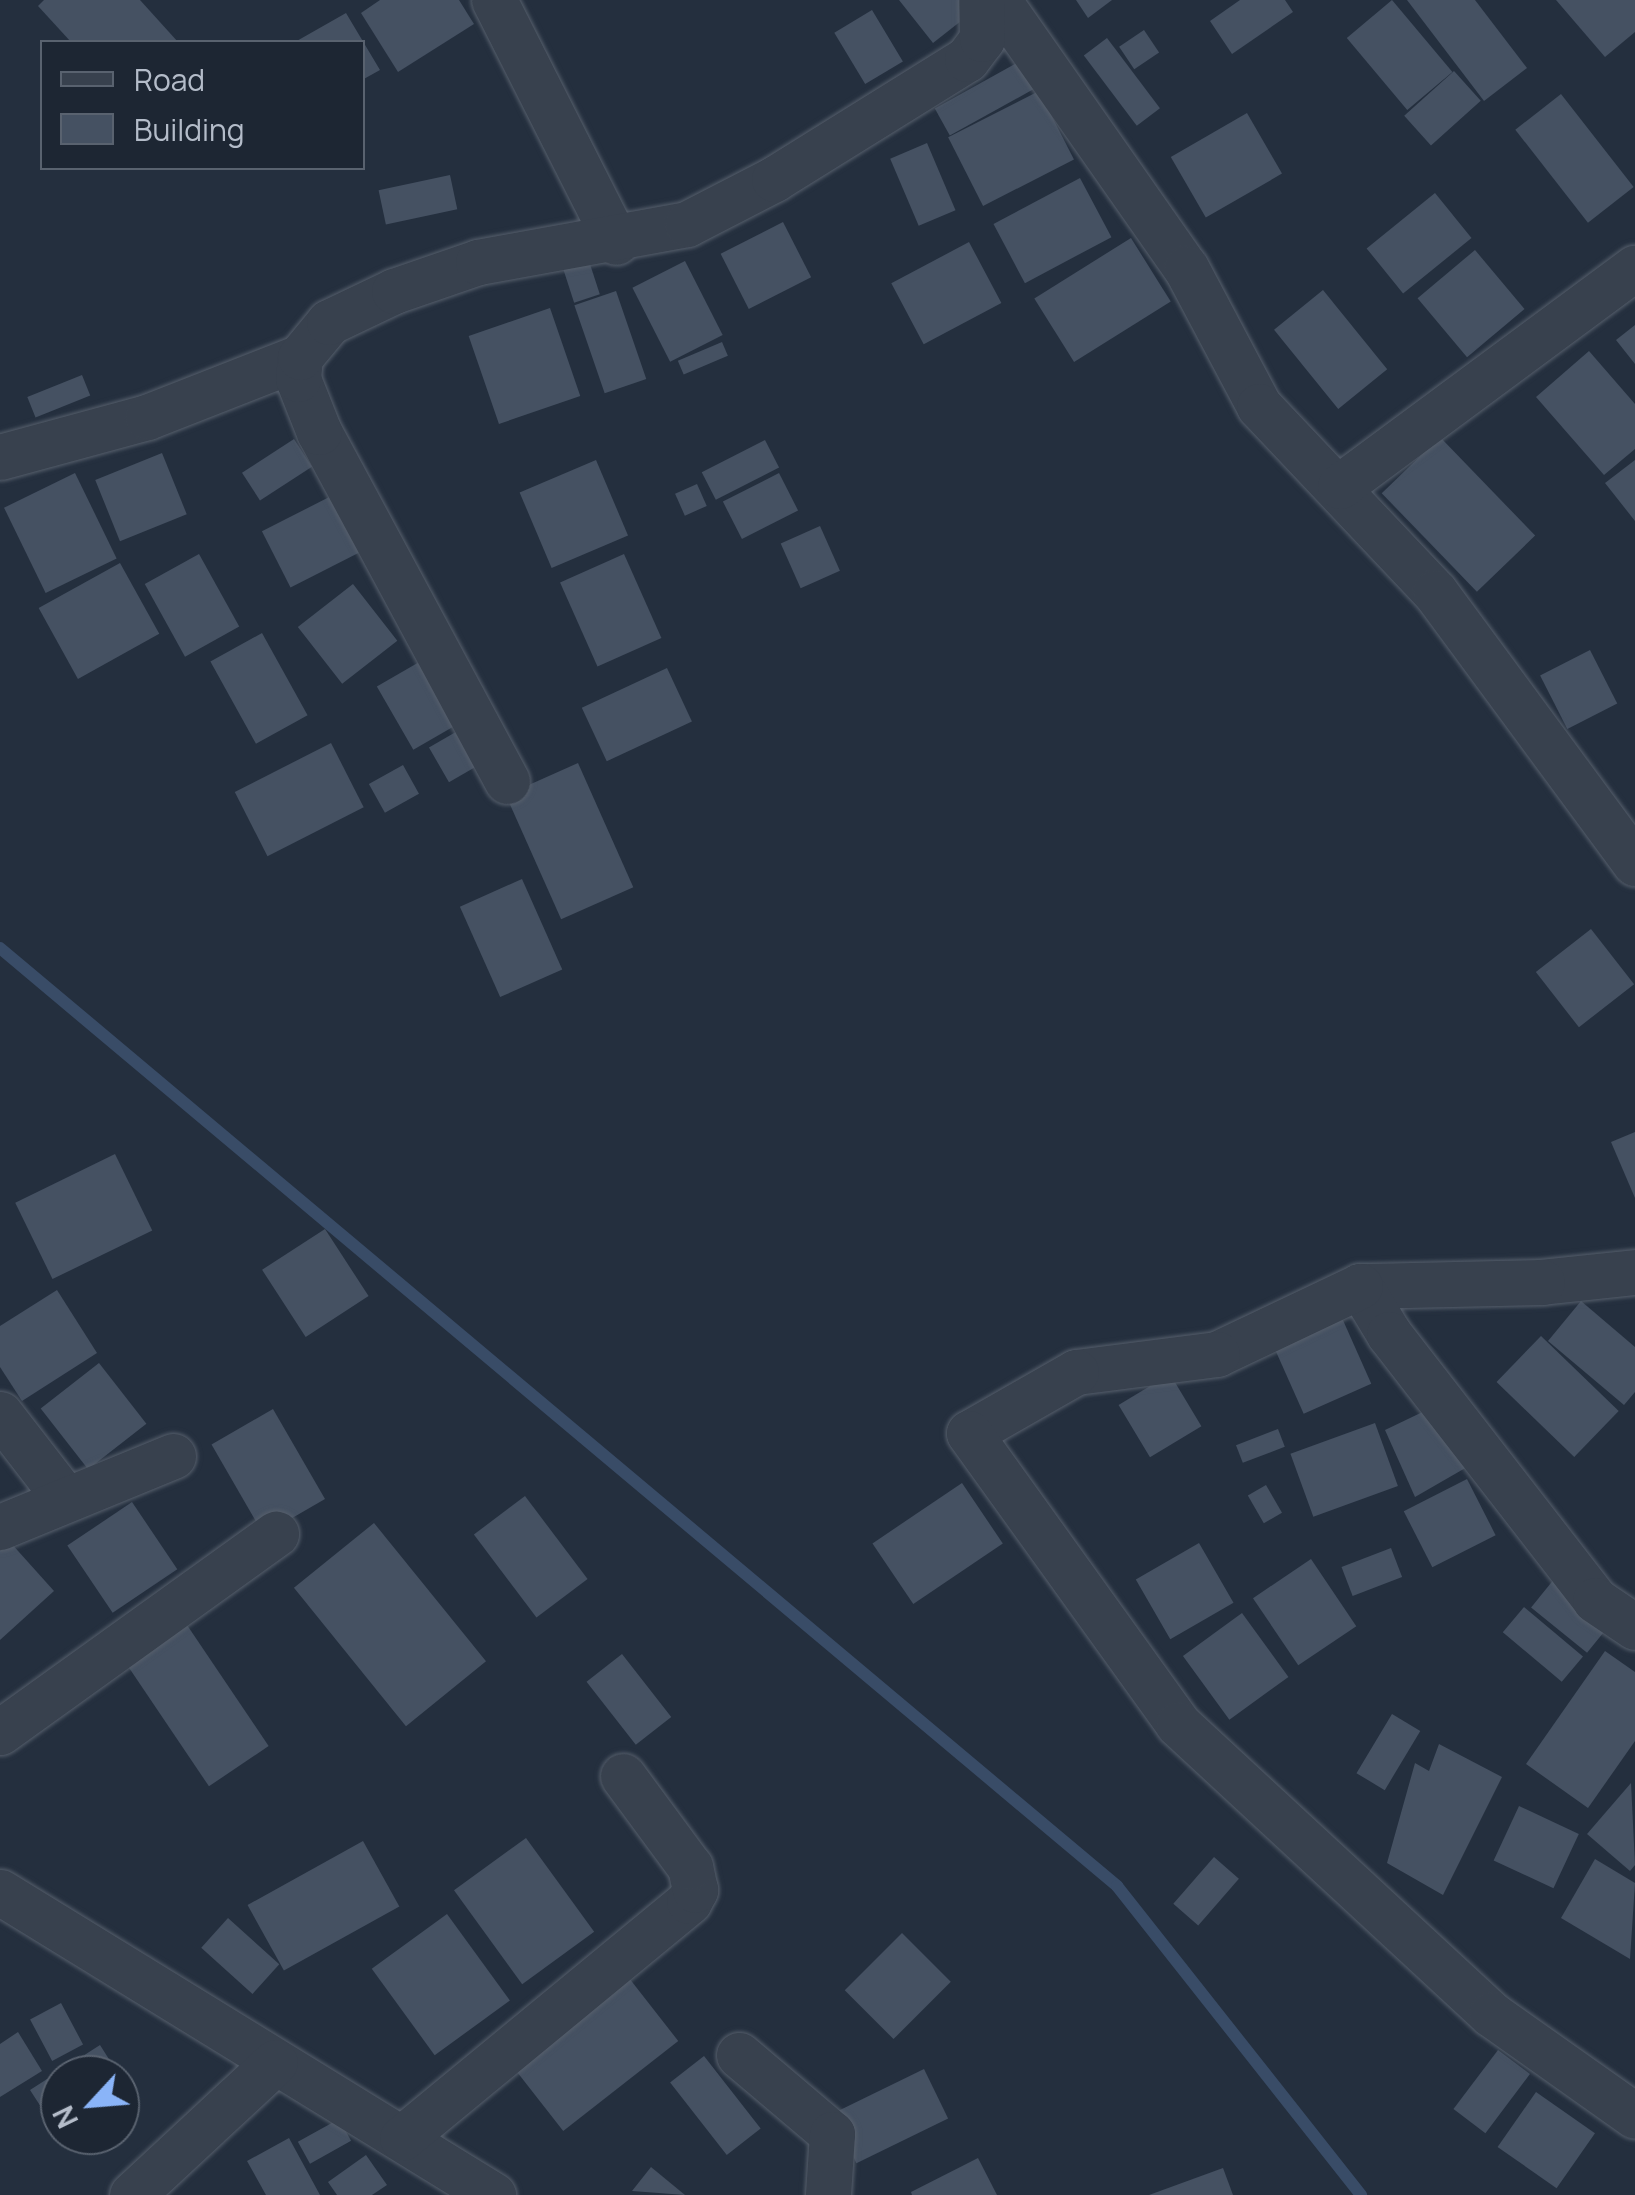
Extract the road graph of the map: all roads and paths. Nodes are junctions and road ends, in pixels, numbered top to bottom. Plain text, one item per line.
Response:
1 (494, 0) edge
2 (981, 0) edge
3 (998, 0) edge
4 (616, 242) junction
5 (1635, 268) edge
6 (300, 357) junction
7 (0, 456) edge
8 (1340, 486) junction
9 (507, 781) dead end
10 (1635, 863) edge
11 (1635, 1272) edge
12 (1360, 1286) junction
13 (0, 1414) edge
14 (173, 1456) dead end
15 (65, 1498) junction
16 (0, 1527) edge
17 (276, 1534) dead end
18 (1635, 1626) edge
19 (0, 1732) edge
20 (623, 1776) dead end
21 (0, 1892) edge
22 (738, 2055) dead end
23 (274, 2062) junction
24 (1635, 2116) edge
25 (402, 2138) junction
26 (132, 2195) edge
27 (493, 2195) edge
28 (828, 2195) edge

1 - 4 street
2 - 4 street
3 - 8 street
4 - 6 street
5 - 8 street
6 - 7 street
6 - 9 street
8 - 10 street
11 - 12 street
12 - 18 street
12 - 24 street
13 - 15 street
14 - 15 street
15 - 16 street
17 - 19 street
20 - 25 street
21 - 23 street
22 - 28 street
23 - 25 street
23 - 26 street
25 - 27 street

